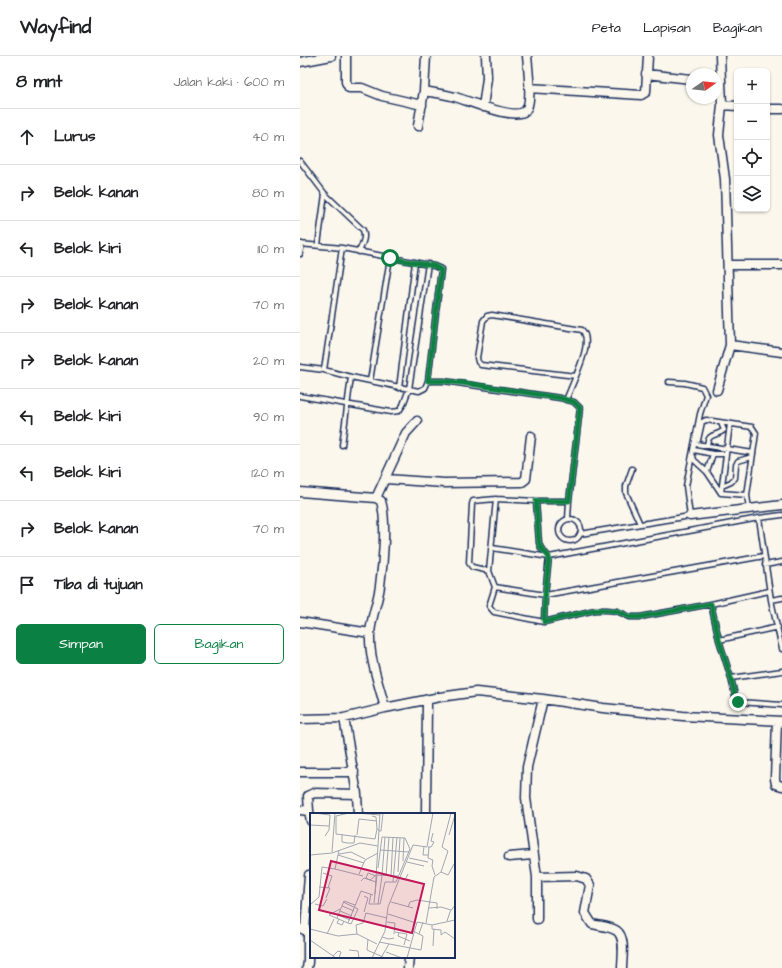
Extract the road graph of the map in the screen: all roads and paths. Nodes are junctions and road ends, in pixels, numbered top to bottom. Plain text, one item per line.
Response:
1 (331, 56) edge
2 (346, 56) edge
3 (426, 56) edge
4 (486, 56) edge
5 (527, 56) edge
6 (648, 56) edge
7 (720, 56) edge
8 (300, 62) edge
9 (646, 74) junction
10 (686, 78) edge
11 (529, 88) junction
12 (424, 92) junction
13 (422, 104) junction
14 (722, 105) junction
15 (484, 106) junction
16 (734, 106) edge
17 (770, 109) edge
18 (782, 109) edge
19 (418, 126) dead end
20 (300, 161) edge
21 (325, 194) junction
22 (301, 244) edge
23 (318, 245) junction
24 (342, 248) junction
25 (359, 252) junction
26 (300, 254) edge
27 (390, 258) junction
28 (415, 262) junction
29 (428, 264) junction
30 (728, 265) junction
31 (782, 265) edge
32 (730, 345) junction
33 (782, 352) edge
34 (300, 367) edge
35 (324, 370) junction
36 (576, 376) junction
37 (351, 377) junction
38 (370, 381) junction
39 (428, 381) junction
40 (669, 382) dead end
41 (400, 388) junction
42 (409, 389) junction
43 (717, 390) dead end
44 (300, 396) edge
45 (566, 400) junction
46 (347, 404) junction
47 (417, 421) dead end
48 (721, 423) junction
49 (730, 424) junction
50 (531, 436) dead end
51 (696, 444) junction
52 (342, 445) dead end
53 (707, 446) junction
54 (728, 449) junction
55 (694, 450) junction
56 (713, 454) junction
57 (726, 454) junction
58 (753, 455) junction
59 (632, 469) dead end
60 (707, 472) junction
61 (386, 479) junction
62 (722, 486) junction
63 (300, 492) edge
64 (721, 493) junction
65 (747, 495) junction
66 (376, 498) junction
67 (496, 499) junction
68 (536, 501) junction
69 (569, 501) junction
70 (782, 505) edge
71 (749, 509) junction
72 (782, 515) edge
73 (690, 516) junction
74 (759, 518) junction
75 (568, 519) junction
76 (640, 524) junction
77 (580, 534) junction
78 (492, 548) junction
79 (764, 556) junction
80 (549, 557) junction
81 (782, 562) edge
82 (765, 565) junction
83 (489, 571) junction
84 (494, 587) junction
85 (769, 591) junction
86 (545, 595) junction
87 (782, 598) edge
88 (771, 600) junction
89 (711, 604) junction
90 (300, 622) edge
91 (544, 622) junction
92 (778, 627) junction
93 (370, 633) junction
94 (719, 640) junction
95 (781, 643) edge
96 (782, 649) edge
97 (782, 671) edge
98 (731, 678) junction
99 (543, 699) junction
100 (427, 701) junction
101 (782, 705) edge
102 (385, 708) junction
103 (344, 718) junction
104 (300, 719) edge
105 (780, 721) edge
106 (300, 772) edge
107 (354, 772) junction
108 (782, 786) edge
109 (357, 794) junction
110 (300, 810) edge
111 (309, 811) junction
112 (358, 813) edge
113 (426, 813) edge
114 (310, 816) edge
115 (533, 854) junction
116 (509, 857) dead end
117 (309, 875) dead end
118 (537, 877) junction
119 (537, 919) dead end
120 (302, 929) edge
121 (409, 958) edge
122 (307, 968) edge
123 (408, 968) edge
124 (622, 968) edge

1 - 8 street
2 - 13 street
3 - 12 street
4 - 15 street
5 - 11 street
6 - 9 street
7 - 14 street
9 - 10 street
9 - 11 street
11 - 15 street
12 - 13 street
12 - 15 street
13 - 19 street
14 - 16 street
14 - 30 street
17 - 18 street
20 - 21 lane
21 - 23 lane
21 - 25 lane
22 - 23 lane
22 - 26 lane
23 - 24 lane
24 - 25 lane
24 - 35 lane
25 - 27 lane
27 - 28 lane
27 - 38 lane
28 - 29 lane
28 - 41 lane
29 - 39 lane
29 - 42 lane
30 - 31 street
30 - 32 street
32 - 33 street
32 - 43 street
34 - 35 lane
35 - 37 lane
36 - 36 lane
36 - 45 lane
37 - 38 lane
37 - 46 lane
38 - 41 lane
39 - 42 lane
39 - 45 lane
40 - 73 lane
41 - 42 lane
42 - 46 lane
44 - 46 lane
45 - 69 lane
46 - 52 lane
47 - 61 street
48 - 49 lane
48 - 51 lane
48 - 53 lane
49 - 54 lane
49 - 58 lane
50 - 61 street
51 - 53 lane
51 - 55 lane
53 - 54 lane
54 - 57 lane
54 - 58 lane
55 - 56 lane
55 - 60 lane
56 - 57 lane
56 - 60 lane
57 - 62 lane
58 - 62 lane
58 - 65 lane
59 - 76 lane
60 - 64 lane
61 - 66 street
62 - 64 lane
63 - 66 street
64 - 65 lane
65 - 71 lane
66 - 93 street
67 - 68 lane
67 - 78 lane
67 - 83 lane
68 - 69 lane
68 - 80 lane
69 - 75 lane
70 - 71 street
71 - 73 street
72 - 74 lane
73 - 76 lane
74 - 79 lane
74 - 80 lane
75 - 77 lane
75 - 77 lane
76 - 77 lane
78 - 80 lane
78 - 83 lane
79 - 82 lane
79 - 86 lane
80 - 86 lane
81 - 82 lane
82 - 85 lane
83 - 84 lane
84 - 86 lane
84 - 91 lane
85 - 88 lane
85 - 89 lane
86 - 91 lane
87 - 88 lane
88 - 92 lane
89 - 91 lane
89 - 94 lane
90 - 93 street
92 - 94 lane
92 - 95 lane
93 - 102 street
94 - 98 lane
95 - 96 lane
97 - 98 lane
98 - 101 lane
99 - 100 street
99 - 105 street
99 - 115 street
100 - 102 street
100 - 113 street
102 - 103 street
103 - 104 street
103 - 107 street
105 - 108 street
106 - 107 street
107 - 109 street
109 - 111 street
109 - 112 street
110 - 111 street
111 - 114 street
115 - 116 street
115 - 118 street
117 - 120 street
118 - 119 street
118 - 124 street
120 - 122 street
121 - 123 street

